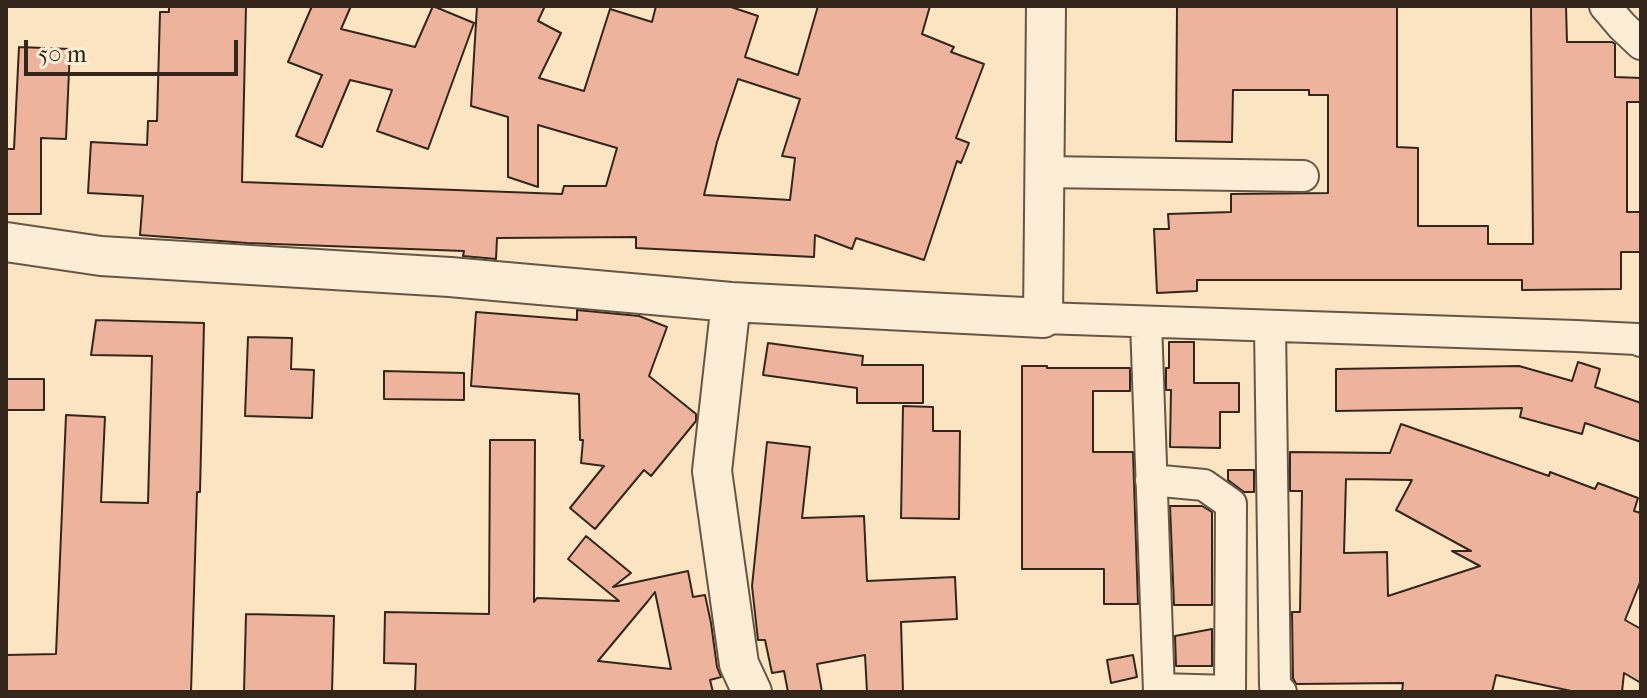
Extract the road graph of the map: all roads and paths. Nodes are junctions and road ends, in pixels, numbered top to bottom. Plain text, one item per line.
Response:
1 (1046, 6) edge
2 (1605, 6) edge
3 (1641, 44) edge
4 (1045, 172) junction
5 (1303, 176) dead end
6 (6, 242) edge
7 (731, 302) junction
8 (1043, 318) junction
9 (1146, 322) junction
10 (1270, 326) junction
11 (1640, 336) edge
12 (1151, 480) junction
13 (1159, 691) edge
14 (1230, 691) edge
15 (752, 692) edge
16 (1281, 692) edge

1 - 4 street
2 - 3 street
4 - 5 street
4 - 8 street
6 - 7 street
7 - 8 street
7 - 15 street
8 - 9 street
9 - 10 street
9 - 12 street
10 - 11 street
10 - 16 street
12 - 13 street
12 - 14 street
13 - 14 street

